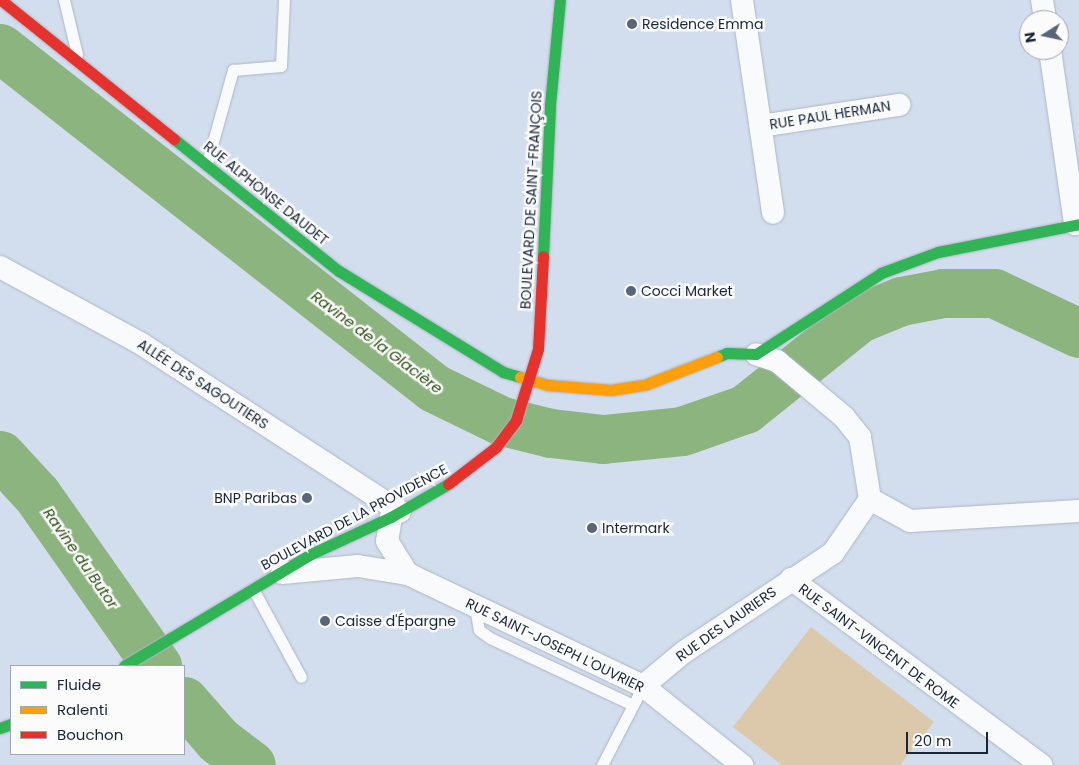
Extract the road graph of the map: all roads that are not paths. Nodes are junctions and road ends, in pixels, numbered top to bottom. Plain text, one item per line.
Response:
1 (1, 0) edge
2 (64, 0) edge
3 (284, 0) edge
4 (560, 0) edge
5 (742, 0) edge
6 (1052, 60) edge
7 (78, 62) junction
8 (899, 104) dead end
9 (761, 126) junction
10 (206, 165) junction
11 (773, 213) dead end
12 (1077, 224) edge
13 (0, 267) edge
14 (767, 358) junction
15 (530, 381) junction
16 (524, 400) joint
17 (870, 499) junction
18 (1079, 511) edge
19 (396, 514) junction
20 (279, 574) junction
21 (408, 574) junction
22 (791, 579) junction
23 (253, 589) junction
24 (126, 665) edge
25 (301, 677) dead end
26 (638, 696) junction
27 (602, 765) edge
28 (742, 765) edge
29 (1042, 765) edge

1 - 7 street, RUE ALPHONSE DAUDET
2 - 7 lane
3 - 10 lane
4 - 15 street, BOULEVARD DE SAINT-FRANÇOIS
5 - 9 street, RUE PAUL HERMAN
6 - 12 street
7 - 10 street, RUE ALPHONSE DAUDET
8 - 9 street, RUE PAUL HERMAN
9 - 11 street, RUE PAUL HERMAN
10 - 15 street, RUE ALPHONSE DAUDET
12 - 14 street
13 - 19 street, ALLÉE DES SAGOUTIERS
14 - 15 street, RUE ALPHONSE DAUDET
14 - 17 street
15 - 16 street, BOULEVARD DE SAINT-FRANÇOIS
16 - 19 street, BOULEVARD DE LA PROVIDENCE
17 - 18 street
17 - 22 street, RUE DES LAURIERS
19 - 20 street, BOULEVARD DE LA PROVIDENCE
19 - 21 street
20 - 21 street, RUE SAINT-JOSEPH L'OUVRIER
20 - 23 street, BOULEVARD DE LA PROVIDENCE
21 - 26 street, RUE SAINT-JOSEPH L'OUVRIER
22 - 26 street, RUE DES LAURIERS
22 - 29 street, RUE SAINT-VINCENT DE ROME
23 - 24 street, BOULEVARD DE LA PROVIDENCE
23 - 25 lane
26 - 27 lane
26 - 28 street, RUE SAINT-JOSEPH L'OUVRIER

